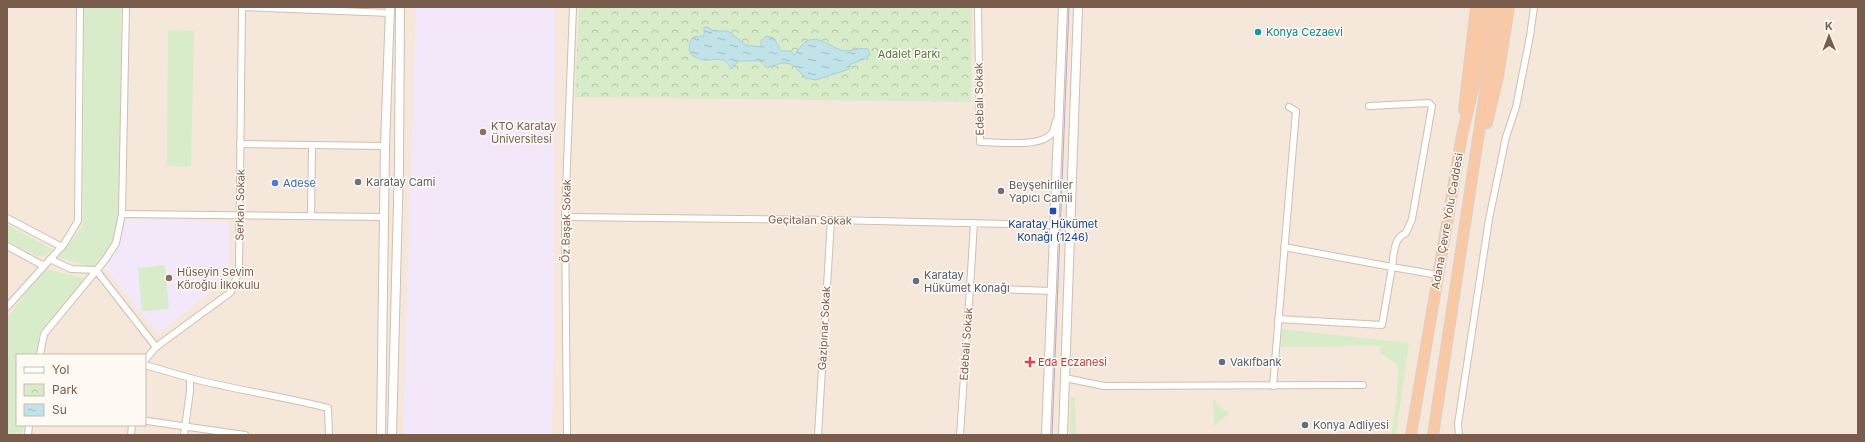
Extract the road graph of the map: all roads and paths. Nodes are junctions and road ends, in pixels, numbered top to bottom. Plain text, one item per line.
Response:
1 (80, 7) edge
2 (126, 7) edge
3 (242, 7) edge
4 (400, 7) edge
5 (573, 7) edge
6 (978, 7) edge
7 (1063, 7) edge
8 (1078, 7) edge
9 (1476, 7) edge
10 (1487, 7) edge
11 (1498, 7) edge
12 (1509, 7) edge
13 (1534, 7) edge
14 (390, 10) edge
15 (1289, 106) dead end
16 (1369, 106) dead end
17 (1060, 112) junction
18 (1462, 135) junction
19 (240, 144) junction
20 (312, 145) junction
21 (1478, 145) junction
22 (385, 146) junction
23 (122, 214) junction
24 (240, 216) junction
25 (312, 216) junction
26 (384, 217) junction
27 (565, 217) junction
28 (7, 218) edge
29 (831, 220) junction
30 (974, 223) junction
31 (1055, 225) junction
32 (7, 246) edge
33 (62, 247) junction
34 (1284, 247) junction
35 (50, 258) junction
36 (44, 266) junction
37 (1392, 267) junction
38 (96, 270) junction
39 (1438, 275) junction
40 (970, 288) junction
41 (1053, 291) junction
42 (7, 307) edge
43 (1278, 319) junction
44 (156, 347) junction
45 (40, 354) edge
46 (146, 359) edge
47 (146, 365) edge
48 (190, 378) junction
49 (1065, 378) junction
50 (1363, 385) dead end
51 (1273, 386) junction
52 (147, 421) dead end
53 (185, 427) junction
54 (202, 432) edge
55 (184, 435) edge
56 (245, 435) edge
57 (329, 435) edge
58 (380, 435) edge
59 (392, 435) edge
60 (567, 435) edge
61 (818, 435) edge
62 (960, 435) edge
63 (1046, 435) edge
64 (1063, 435) edge
65 (1411, 435) edge
66 (1433, 435) edge
67 (1459, 435) edge

1 - 33 street
2 - 23 street
3 - 14 street
3 - 19 street, Serkan Sokak
4 - 59 street
5 - 27 street, Öz Başak Sokak
6 - 17 street, Edebalı Sokak
7 - 17 street
8 - 49 street
9 - 18 highway
10 - 18 highway, Adana Çevre Yolu Caddesi
11 - 21 highway, Adana Çevre Yolu Caddesi
12 - 21 highway
13 - 67 street
14 - 22 street
15 - 34 street
16 - 37 street
17 - 31 street
18 - 39 highway, Adana Çevre Yolu Caddesi
19 - 20 street
19 - 22 street
19 - 24 street, Serkan Sokak
20 - 22 street
20 - 25 street
21 - 66 highway, Adana Çevre Yolu Caddesi
22 - 26 street
23 - 24 street
23 - 38 street
24 - 25 street
24 - 44 street, Serkan Sokak
25 - 26 street
26 - 58 street
27 - 29 street, Geçitalan Sokak
27 - 60 street, Öz Başak Sokak
28 - 33 street
29 - 30 street, Geçitalan Sokak
29 - 61 street, Gazipınar Sokak
30 - 31 street, Geçitalan Sokak
30 - 40 street, Edebali Sokak
31 - 41 street
32 - 36 street
33 - 35 street
34 - 37 street
34 - 43 street
35 - 36 street
35 - 38 street
36 - 42 street
37 - 39 street
37 - 43 street
38 - 44 street
38 - 45 street
39 - 65 highway, Adana Çevre Yolu Caddesi
40 - 41 street
40 - 62 street, Edebali Sokak
41 - 63 street
43 - 51 street
44 - 46 street, Serkan Sokak
47 - 48 street
48 - 53 street
48 - 57 street
49 - 51 street
49 - 64 street
50 - 51 street
52 - 53 street
53 - 54 street
53 - 55 street
54 - 56 street

